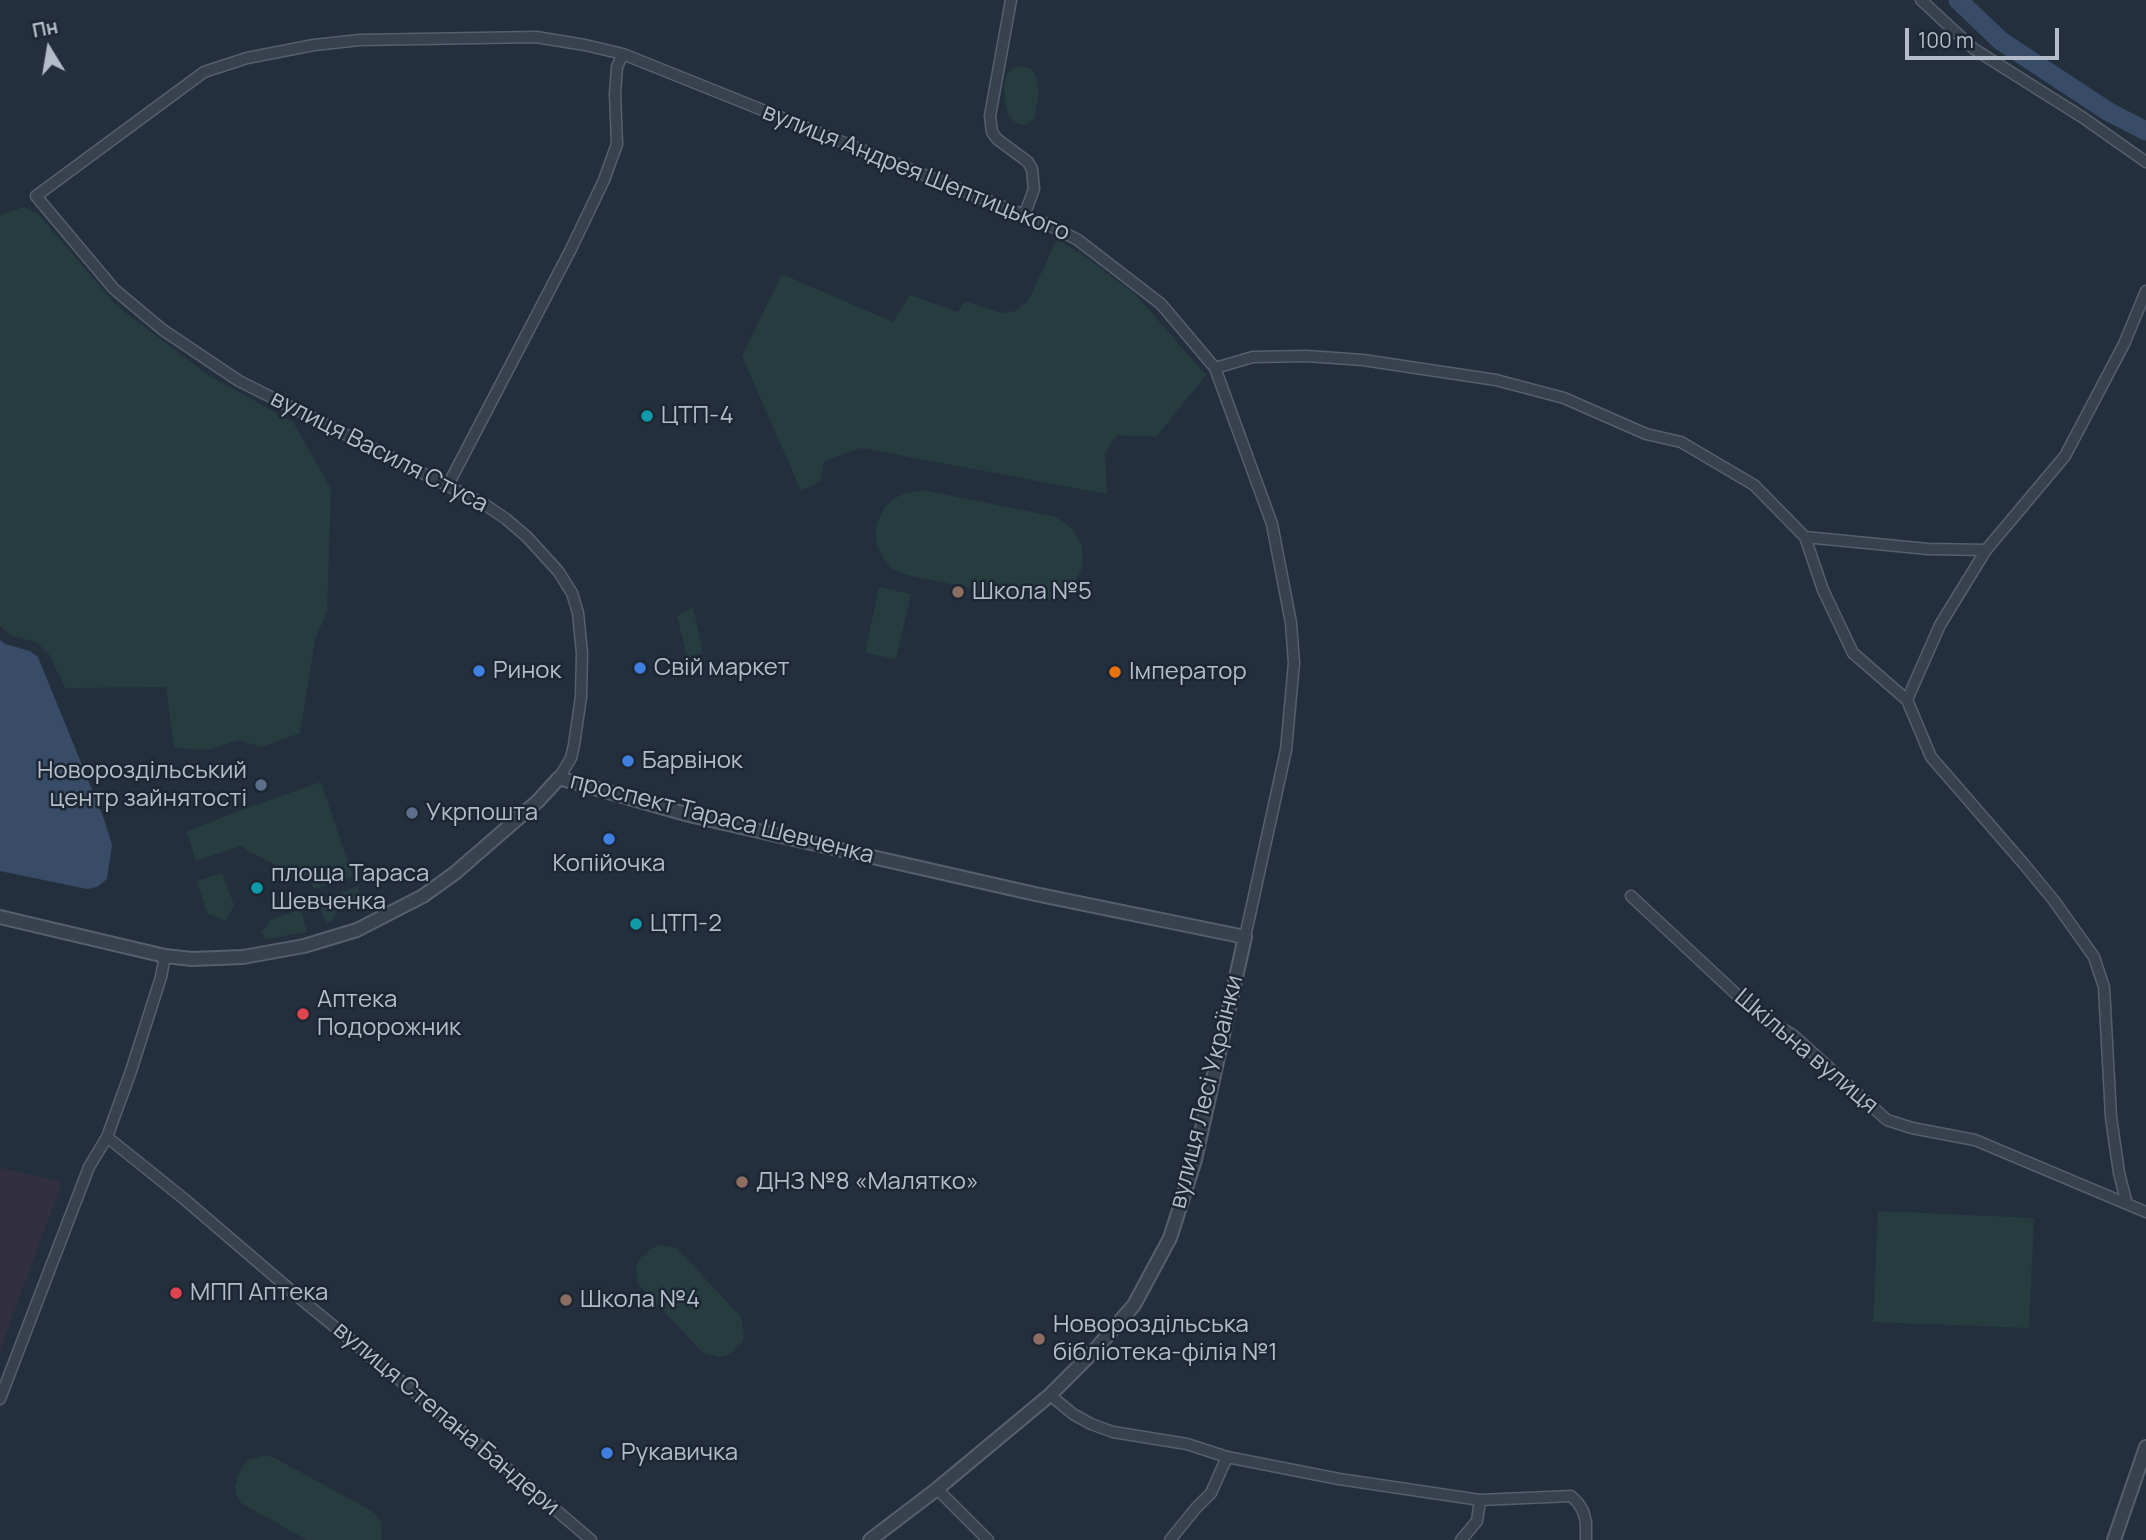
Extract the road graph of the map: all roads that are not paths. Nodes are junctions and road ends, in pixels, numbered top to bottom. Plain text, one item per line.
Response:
1 (1011, 0) edge
2 (1921, 0) edge
3 (623, 54) junction
4 (2146, 162) edge
5 (36, 196) joint
6 (1024, 216) junction
7 (2146, 291) edge
8 (1215, 368) junction
9 (448, 485) junction
10 (1805, 537) junction
11 (1986, 550) junction
12 (1907, 700) junction
13 (559, 778) junction
14 (1631, 896) dead end
15 (0, 917) edge
16 (1245, 937) junction
17 (165, 956) junction
18 (107, 1137) junction
19 (2127, 1204) junction
20 (2146, 1212) edge
21 (1049, 1395) junction
22 (0, 1399) edge
23 (2146, 1447) edge
24 (1227, 1457) junction
25 (940, 1492) junction
26 (1479, 1500) junction
27 (591, 1540) edge
28 (870, 1540) edge
29 (988, 1540) edge
30 (1170, 1540) edge
31 (1461, 1540) edge
32 (1586, 1540) edge
33 (2114, 1540) edge

1 - 6 street
2 - 4 street
3 - 5 street, вулиця Андрея Шептицького
3 - 6 street, вулиця Андрея Шептицького
3 - 9 street
5 - 9 street, вулиця Василя Стуса
6 - 8 street, вулиця Андрея Шептицького
7 - 11 street
8 - 10 street
8 - 16 street, вулиця Андрея Шептицького
9 - 13 street, вулиця Василя Стуса
10 - 11 street
10 - 12 street
11 - 12 street
12 - 19 street
13 - 16 street, проспект Тараса Шевченка
13 - 17 street, проспект Тараса Шевченка
14 - 19 street, Шкільна вулиця
15 - 17 street, проспект Тараса Шевченка
16 - 21 street, вулиця Лесі Українки
17 - 18 street
18 - 22 street
18 - 27 street, вулиця Степана Бандери
19 - 20 street, Шкільна вулиця
21 - 24 street
21 - 25 street, вулиця Лесі Українки
23 - 33 street
24 - 26 street
24 - 30 street
25 - 28 street, вулиця Лесі Українки
25 - 29 street
26 - 31 street
26 - 32 street

